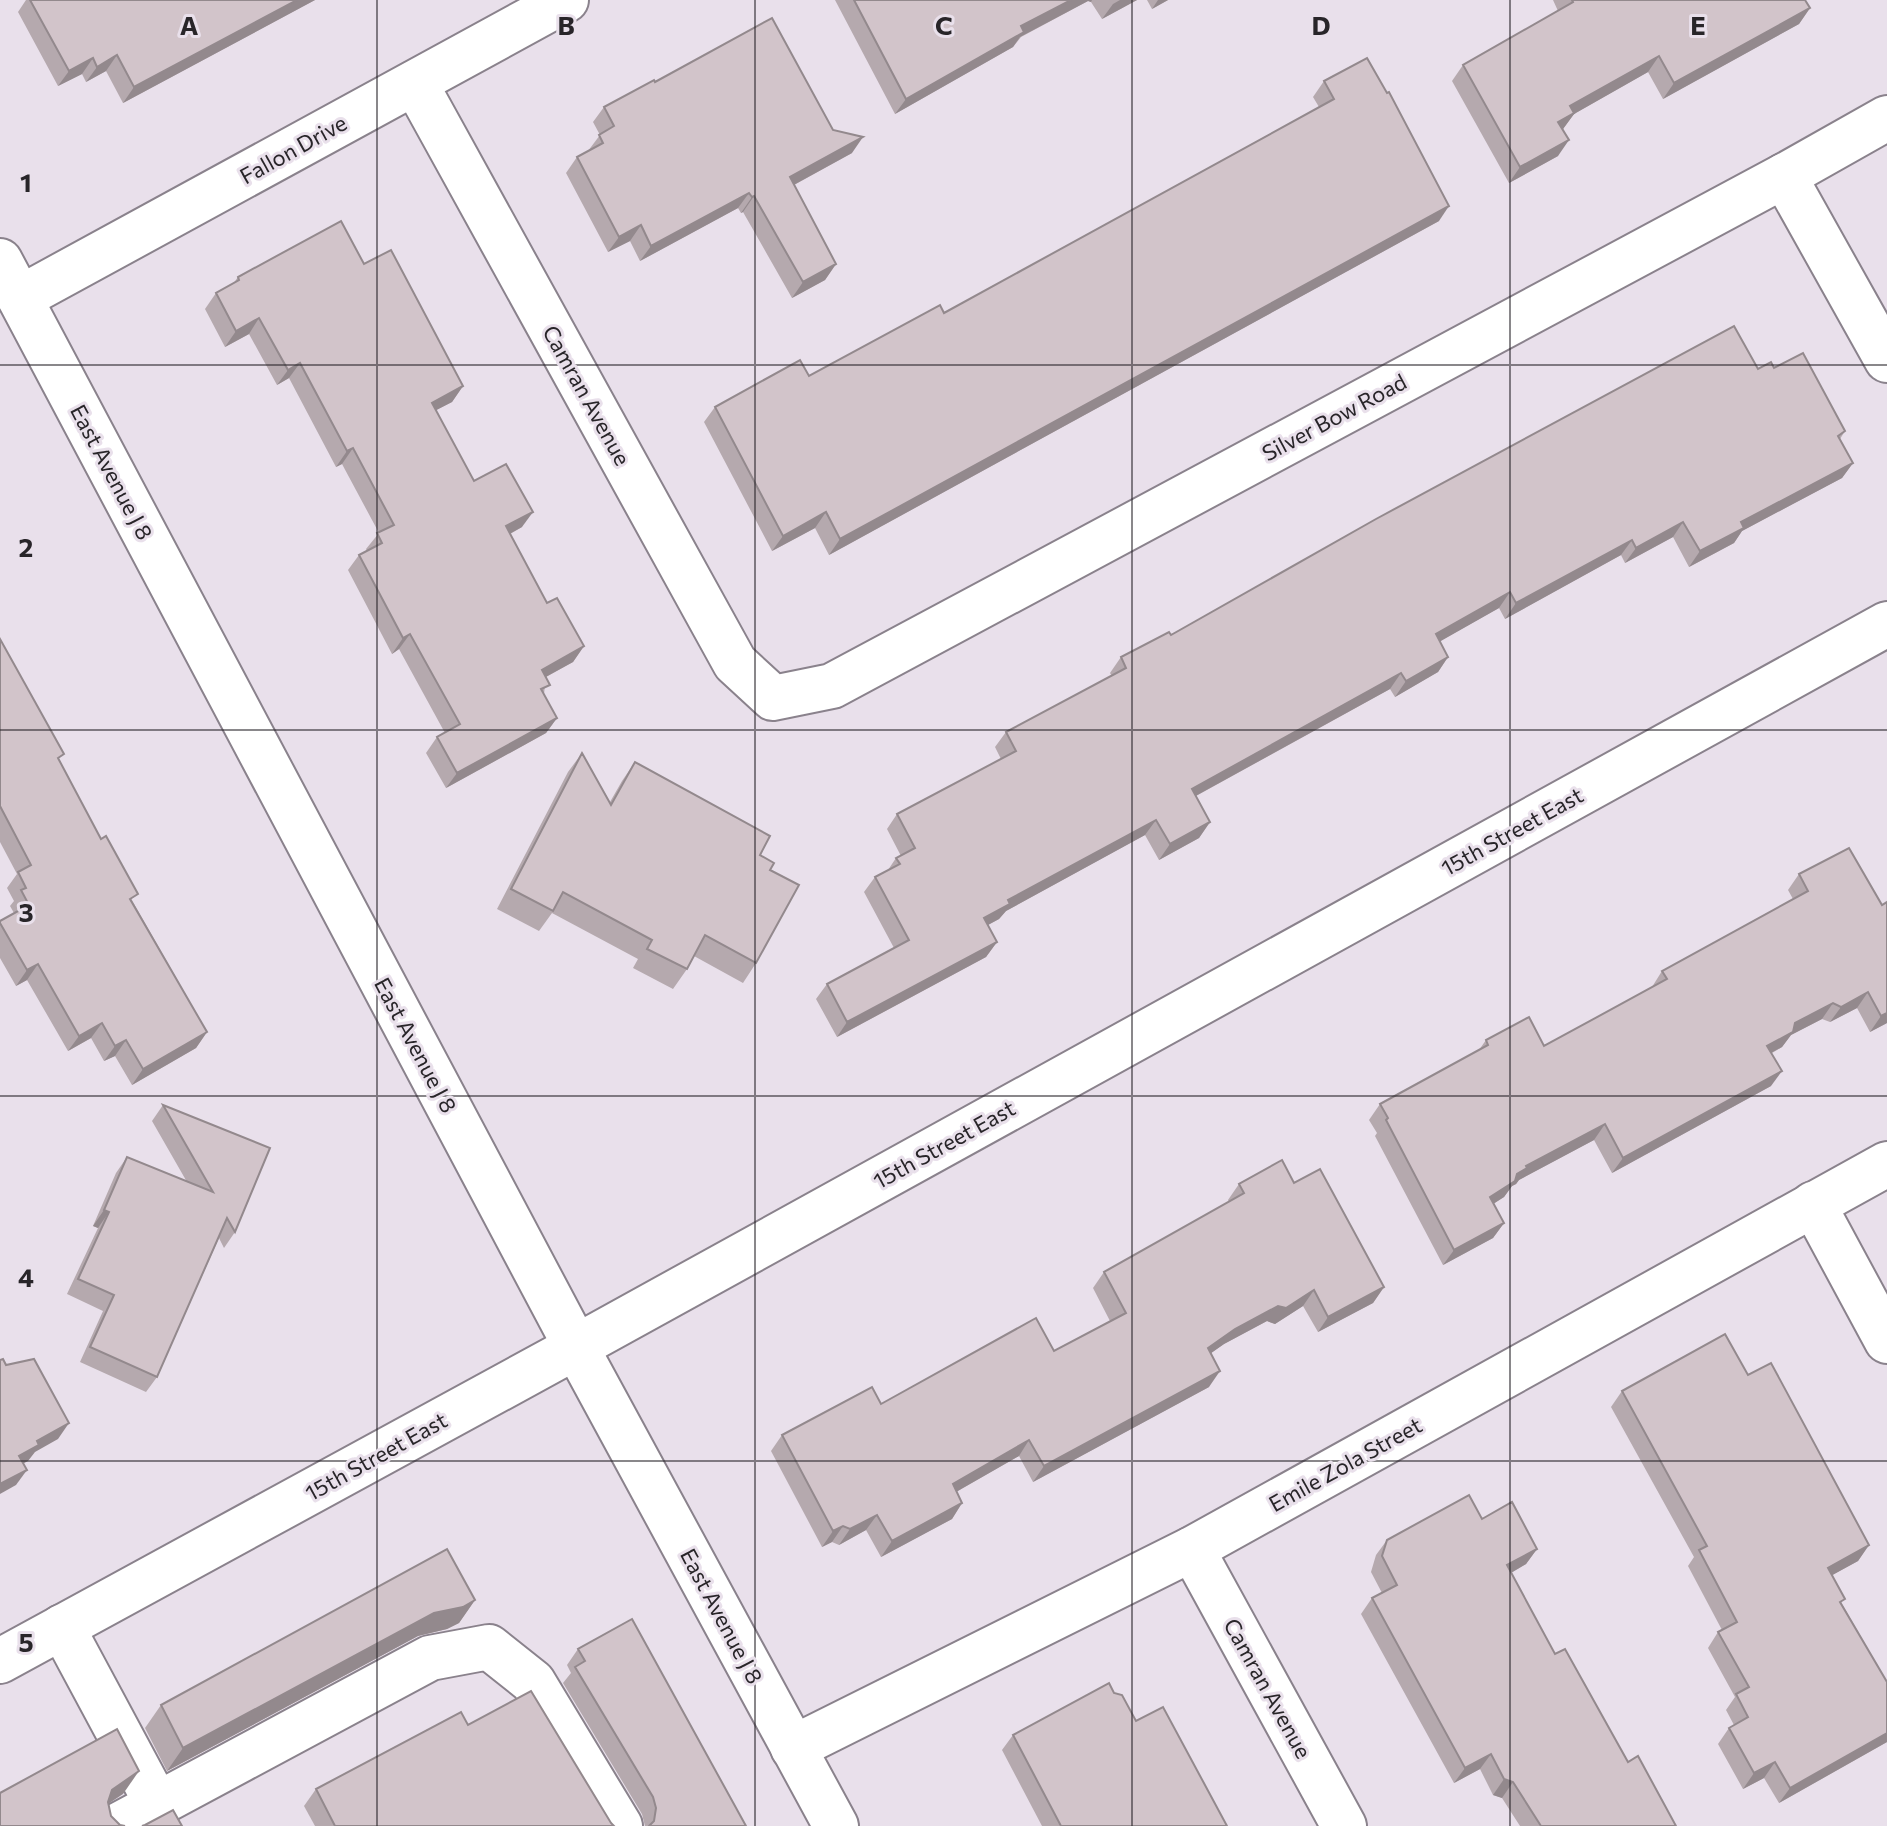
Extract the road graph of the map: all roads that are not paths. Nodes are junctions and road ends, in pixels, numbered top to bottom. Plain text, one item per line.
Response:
1 (566, 0) edge
2 (415, 83) junction
3 (1887, 118) edge
4 (1784, 176) junction
5 (0, 261) edge
6 (20, 298) junction
7 (1887, 360) edge
8 (1887, 624) edge
9 (773, 698) joint
10 (1887, 1164) edge
11 (1813, 1204) junction
12 (1887, 1341) edge
13 (576, 1347) junction
14 (1192, 1549) junction
15 (62, 1627) junction
16 (0, 1661) edge
17 (793, 1748) junction
18 (157, 1804) junction
19 (117, 1826) edge
20 (620, 1826) edge
21 (836, 1826) edge
22 (1344, 1826) edge

1 - 2 street, Fallon Drive
2 - 6 street, Fallon Drive
2 - 9 street, Camran Avenue
3 - 4 street, Silver Bow Road
4 - 7 street
4 - 9 street, Silver Bow Road
5 - 6 street, East Avenue J 8
6 - 13 street, East Avenue J 8
8 - 13 street, 15th Street East
10 - 11 street, Emile Zola Street
11 - 12 street
11 - 14 street, Emile Zola Street
13 - 15 street, 15th Street East
13 - 17 street, East Avenue J 8
14 - 17 street, Emile Zola Street
14 - 22 street, Camran Avenue
15 - 16 street, 15th Street East
15 - 18 street
17 - 21 street, East Avenue J 8
18 - 19 street
18 - 20 street

